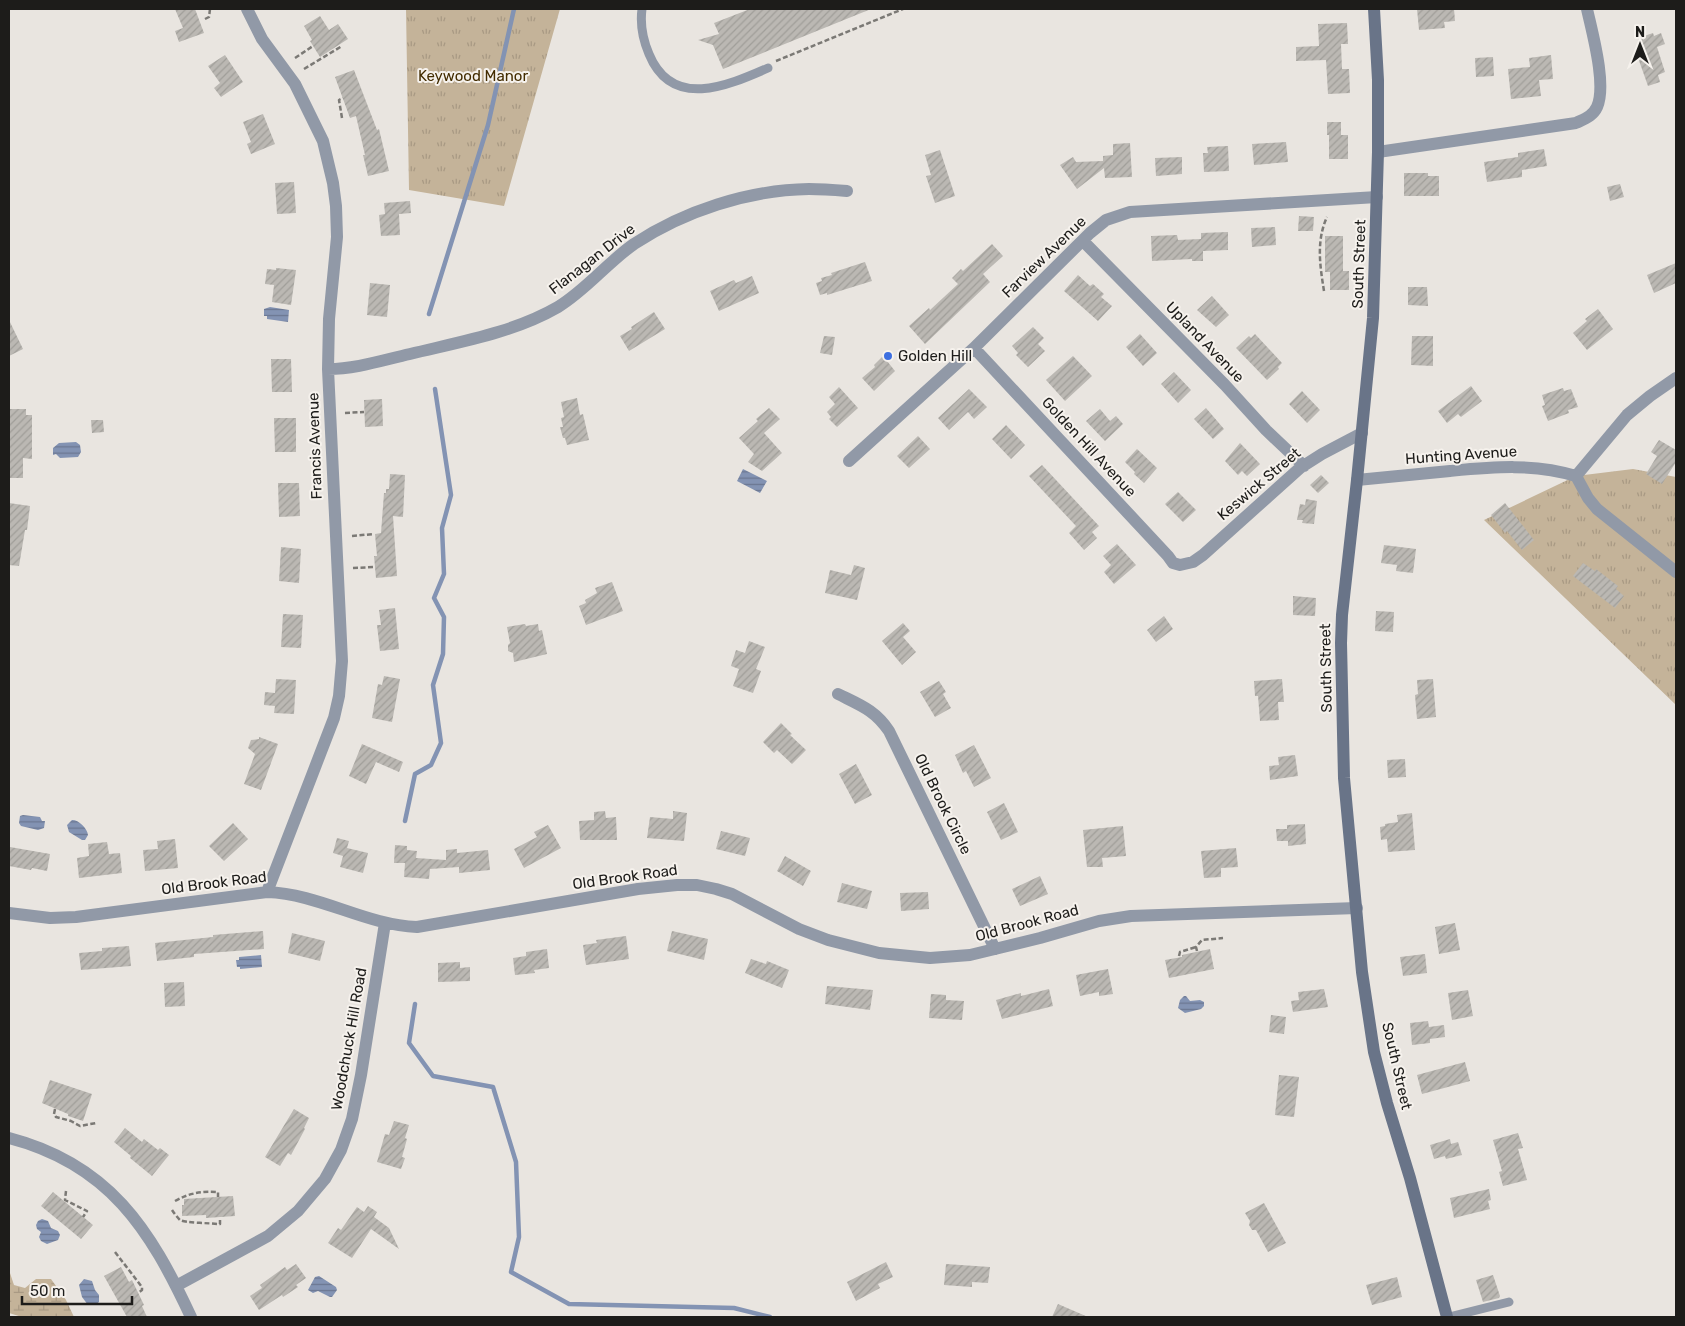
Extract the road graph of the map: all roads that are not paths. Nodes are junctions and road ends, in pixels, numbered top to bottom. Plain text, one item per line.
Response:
1 (247, 9) edge
2 (642, 9) edge
3 (1374, 9) edge
4 (1587, 9) edge
5 (768, 68) road end
6 (1378, 152) junction
7 (847, 191) dead end
8 (1377, 198) junction
9 (1083, 241) junction
10 (974, 348) junction
11 (328, 369) junction
12 (1676, 378) edge
13 (1362, 433) junction
14 (849, 461) dead end
15 (1304, 466) junction
16 (1576, 476) junction
17 (1357, 480) junction
18 (1182, 565) joint
19 (1676, 572) edge
20 (838, 694) dead end
21 (267, 892) junction
22 (1357, 908) junction
23 (9, 913) edge
24 (384, 923) junction
25 (995, 949) junction
26 (9, 1138) edge
27 (176, 1286) junction
28 (1510, 1302) dead end
29 (191, 1317) edge
30 (1448, 1317) edge

1 - 11 street, Francis Avenue
2 - 5 lane
3 - 6 street, South Street
4 - 6 street
6 - 8 street, South Street
7 - 11 street, Flanagan Drive
8 - 9 street, Farview Avenue
8 - 13 street, South Street
9 - 10 street, Farview Avenue
9 - 15 street, Upland Avenue
10 - 14 street, Farview Avenue
10 - 18 street, Golden Hill Avenue
11 - 21 street, Francis Avenue
12 - 16 street
13 - 15 street, Keswick Street
13 - 17 street, South Street
15 - 18 street, Keswick Street
16 - 17 street, Hunting Avenue
16 - 19 street
17 - 22 street, South Street
20 - 25 street, Old Brook Circle
21 - 23 street, Old Brook Road
21 - 24 street, Old Brook Road
22 - 25 street, Old Brook Road
22 - 30 street, South Street
24 - 25 street, Old Brook Road
24 - 27 street, Woodchuck Hill Road
26 - 27 street
27 - 29 street
28 - 30 lane

